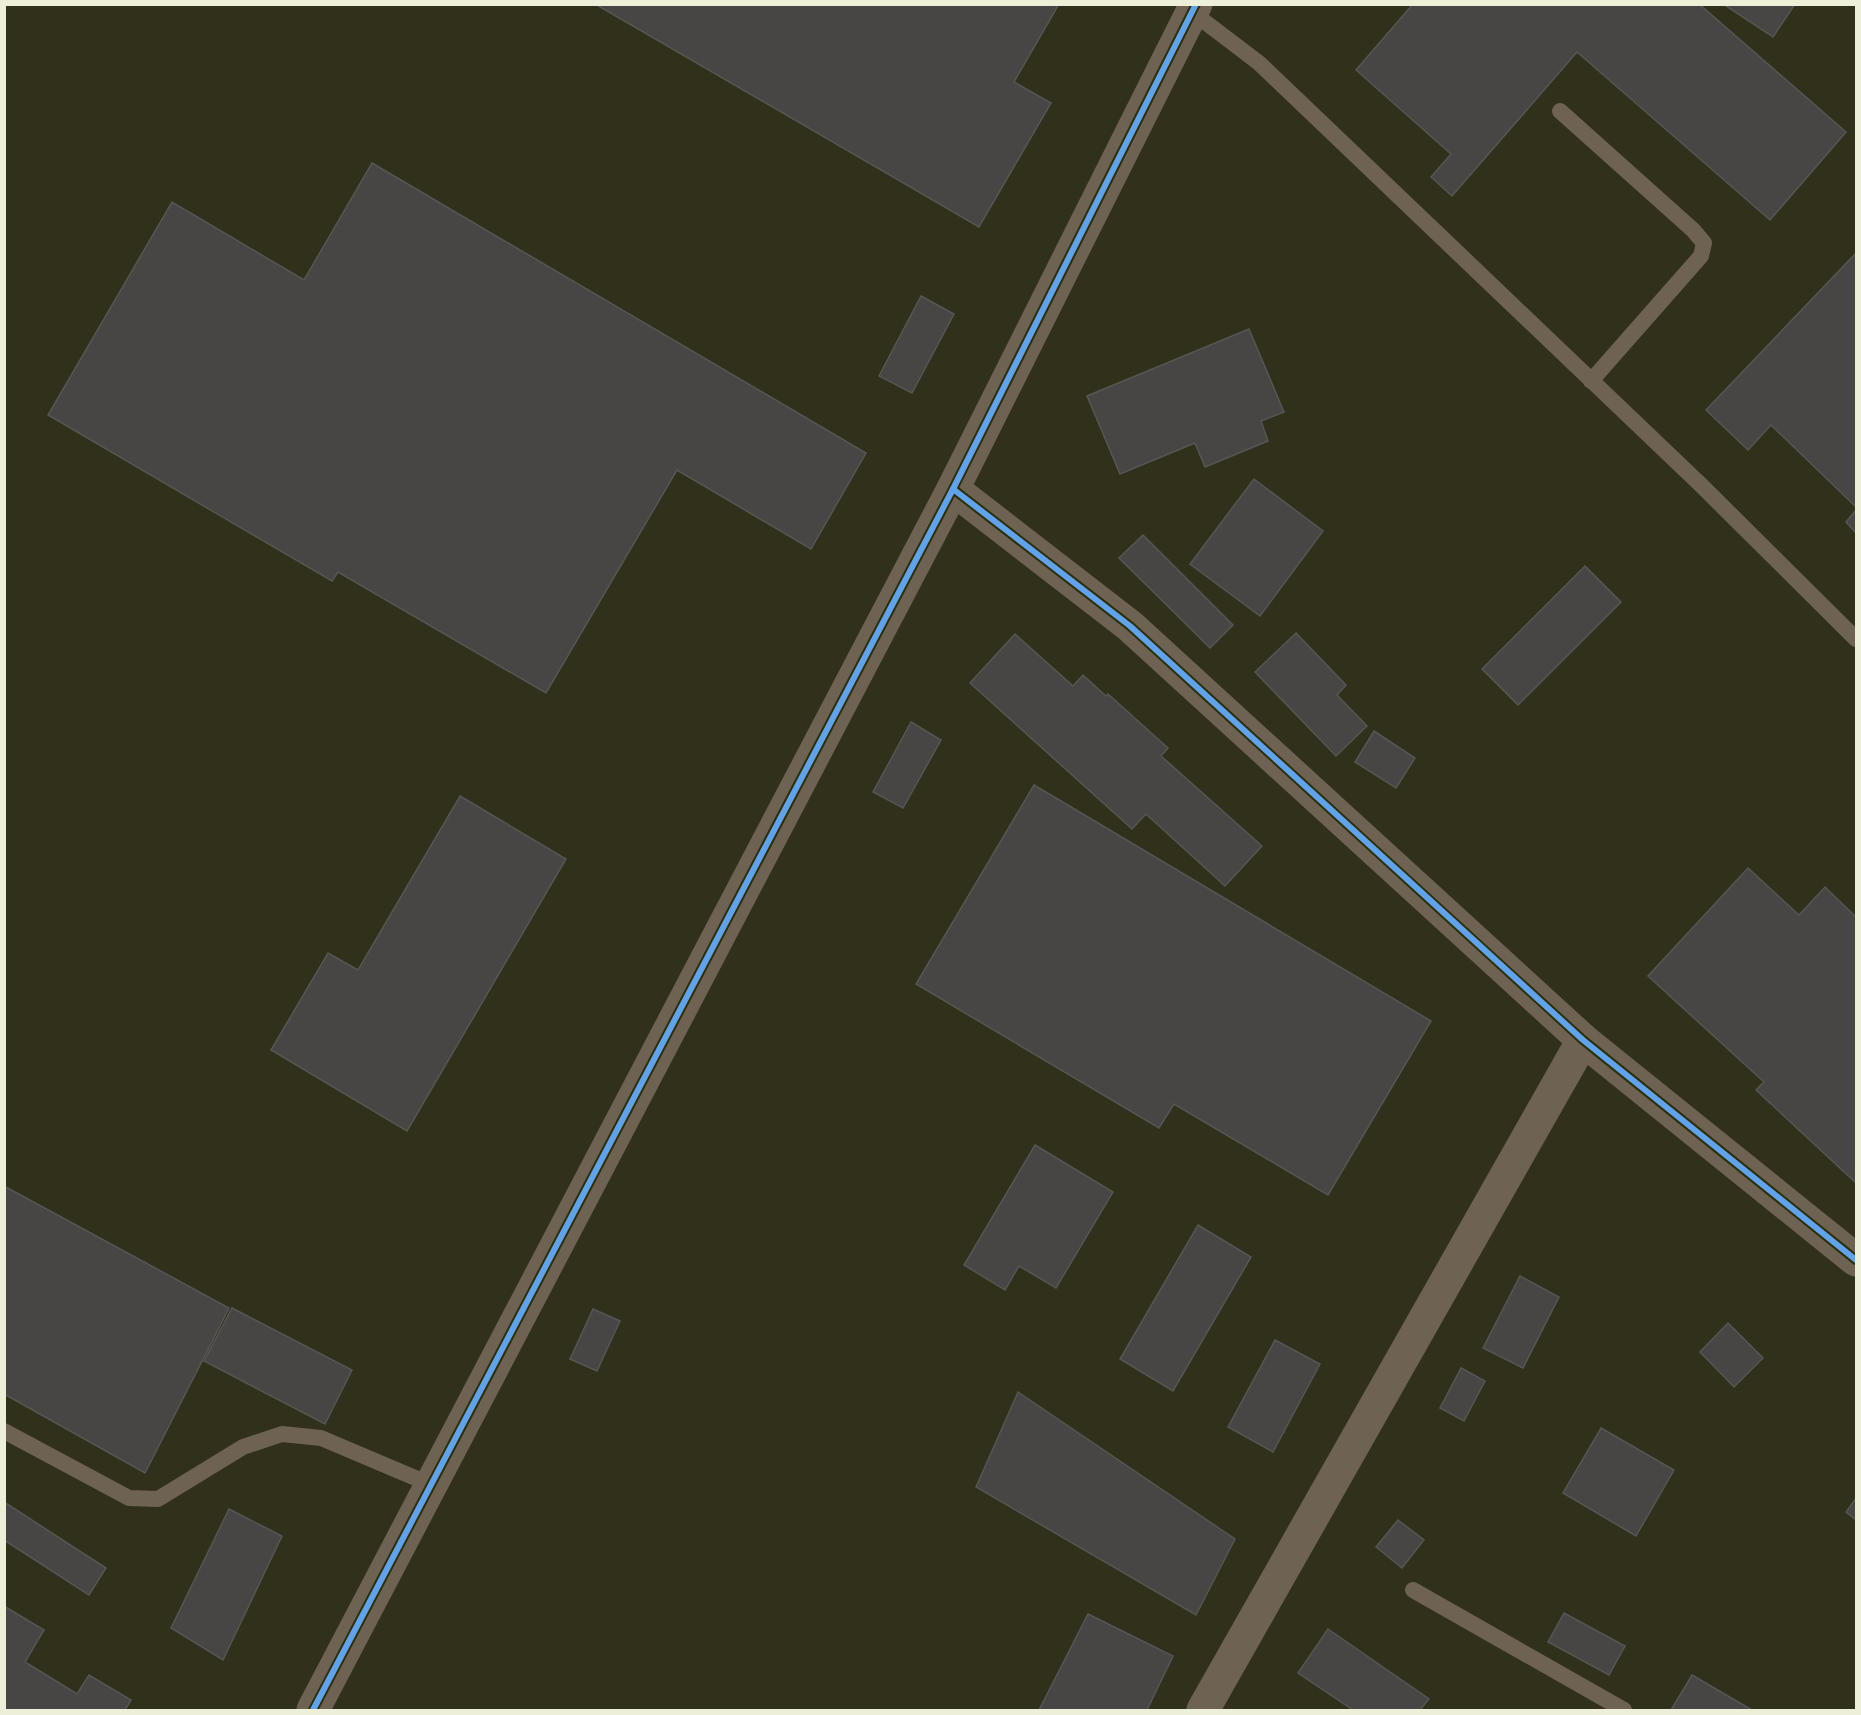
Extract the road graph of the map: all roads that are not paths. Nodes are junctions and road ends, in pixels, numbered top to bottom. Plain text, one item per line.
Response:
1 (1194, 8) edge
2 (1560, 111) dead end
3 (1591, 381) junction
4 (953, 489) junction
5 (1857, 639) edge
6 (1583, 1040) junction
7 (1857, 1260) edge
8 (4, 1431) edge
9 (432, 1485) junction
10 (1413, 1590) dead end
11 (313, 1710) edge
12 (1203, 1710) edge
13 (1624, 1710) edge

1 - 3 lane
1 - 4 street
2 - 3 lane
3 - 5 lane
4 - 6 street
4 - 9 street
6 - 7 street
6 - 12 street
8 - 9 lane
9 - 11 street
10 - 13 lane

